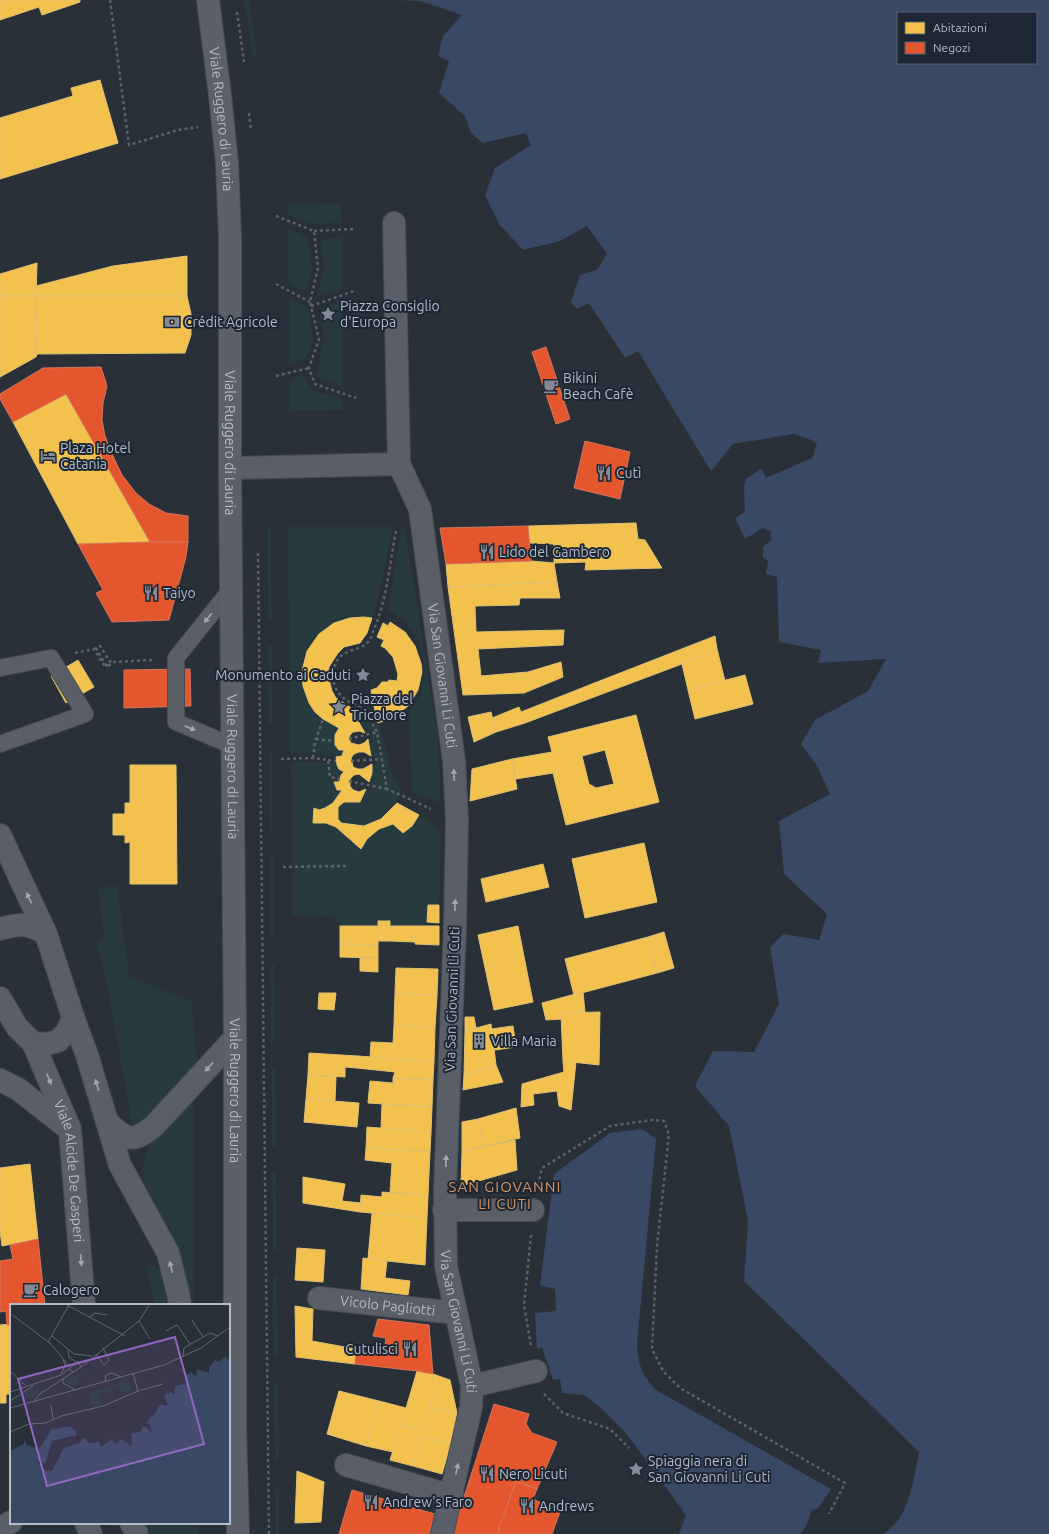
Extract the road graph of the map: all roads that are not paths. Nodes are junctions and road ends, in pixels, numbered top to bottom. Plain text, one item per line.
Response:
1 (208, 0) edge
2 (394, 223) dead end
3 (399, 464) junction
4 (230, 468) junction
5 (232, 588) junction
6 (0, 668) edge
7 (0, 744) edge
8 (233, 746) junction
9 (0, 835) edge
10 (0, 929) edge
11 (46, 934) junction
12 (0, 998) edge
13 (73, 1017) junction
14 (8, 1031) edge
15 (235, 1038) junction
16 (33, 1043) junction
17 (0, 1080) edge
18 (108, 1123) junction
19 (70, 1130) junction
20 (444, 1210) junction
21 (533, 1210) road end
22 (319, 1298) dead end
23 (84, 1304) edge
24 (180, 1304) edge
25 (456, 1313) junction
26 (536, 1371) road end
27 (472, 1386) junction
28 (232, 1423) edge
29 (346, 1466) dead end
30 (452, 1496) junction
31 (10, 1523) edge
32 (86, 1524) edge
33 (132, 1524) edge
34 (0, 1528) edge
35 (91, 1534) edge
36 (137, 1534) edge
37 (238, 1534) edge
38 (442, 1534) edge

1 - 4 main road, Viale Ruggero di Lauria
2 - 3 street
3 - 4 street
20 -> 3 street, Via San Giovanni Li Cuti
4 - 5 main road, Viale Ruggero di Lauria
5 - 8 main road, Viale Ruggero di Lauria
5 -> 8 lane
6 - 7 lane
8 - 15 main road, Viale Ruggero di Lauria
11 -> 9 street
10 - 11 street
11 - 13 street
12 - 14 street
13 - 16 street
18 -> 13 street
14 - 16 street
15 -> 18 street
15 - 28 main road, Viale Ruggero di Lauria
16 -> 19 street, Viale Alcide De Gasperi
17 - 19 street
24 -> 18 street
19 -> 23 street, Viale Alcide De Gasperi
20 - 21 street
20 - 25 street, Via San Giovanni Li Cuti
22 - 25 street, Vicolo Pagliotti
25 - 27 street, Via San Giovanni Li Cuti
26 - 27 street
30 -> 27 street, Via San Giovanni Li Cuti
28 - 37 main road, Viale Ruggero di Lauria
29 - 30 street
30 - 38 street, Via San Giovanni Li Cuti
31 - 34 street
32 - 35 street
33 - 36 street

